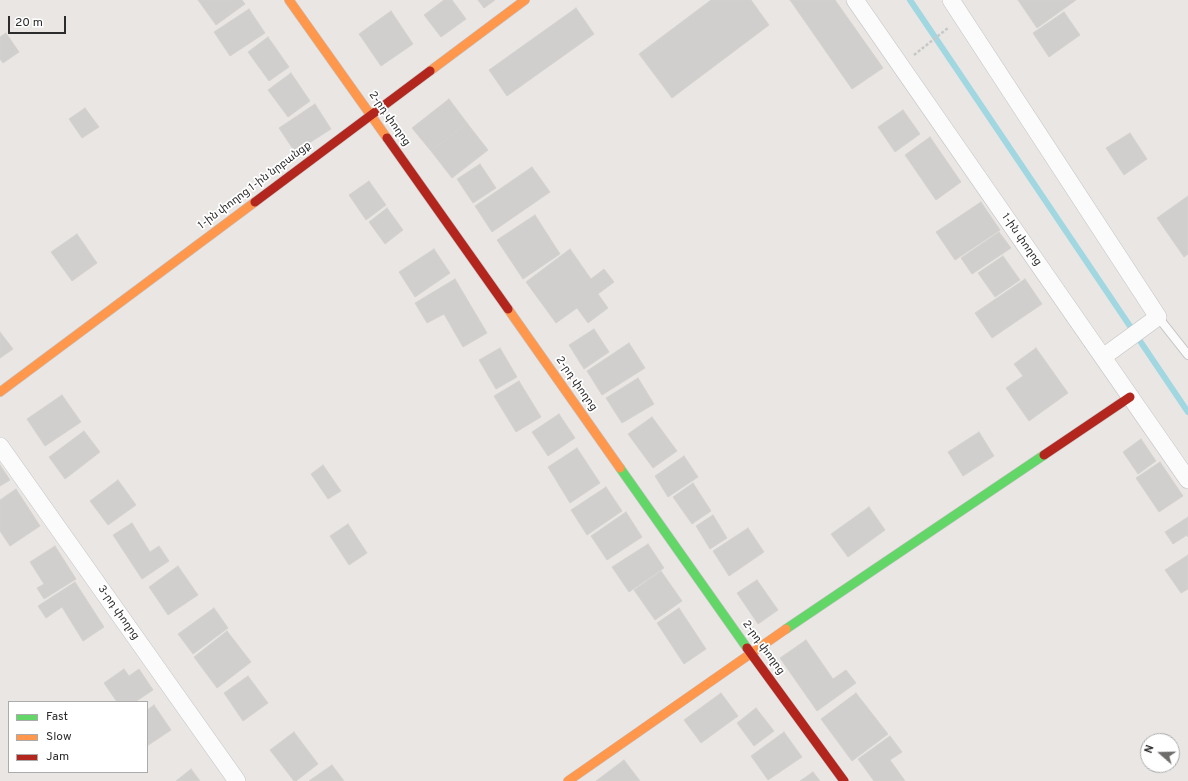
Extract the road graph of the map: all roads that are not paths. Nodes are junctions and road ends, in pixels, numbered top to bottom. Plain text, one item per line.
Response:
1 (289, 0) edge
2 (525, 0) edge
3 (855, 0) edge
4 (951, 0) edge
5 (371, 115) junction
6 (1158, 317) junction
7 (1188, 355) edge
8 (1103, 357) junction
9 (0, 392) edge
10 (1130, 397) junction
11 (0, 446) edge
12 (1188, 480) edge
13 (751, 653) junction
14 (237, 781) edge
15 (568, 781) edge
16 (844, 781) edge

1 - 5 street, 2-րդ փողոց
2 - 5 street, 1-ին փողոց 1-ին նրբանցք
3 - 8 street, 1-ին փողոց
4 - 6 street
5 - 9 street, 1-ին փողոց 1-ին նրբանցք
5 - 13 street, 2-րդ փողոց
6 - 7 lane
6 - 8 street
8 - 10 street, 1-ին փողոց
10 - 12 street, 1-ին փողոց
10 - 13 street
11 - 14 street, 3-րդ փողոց
13 - 15 street
13 - 16 street, 2-րդ փողոց

